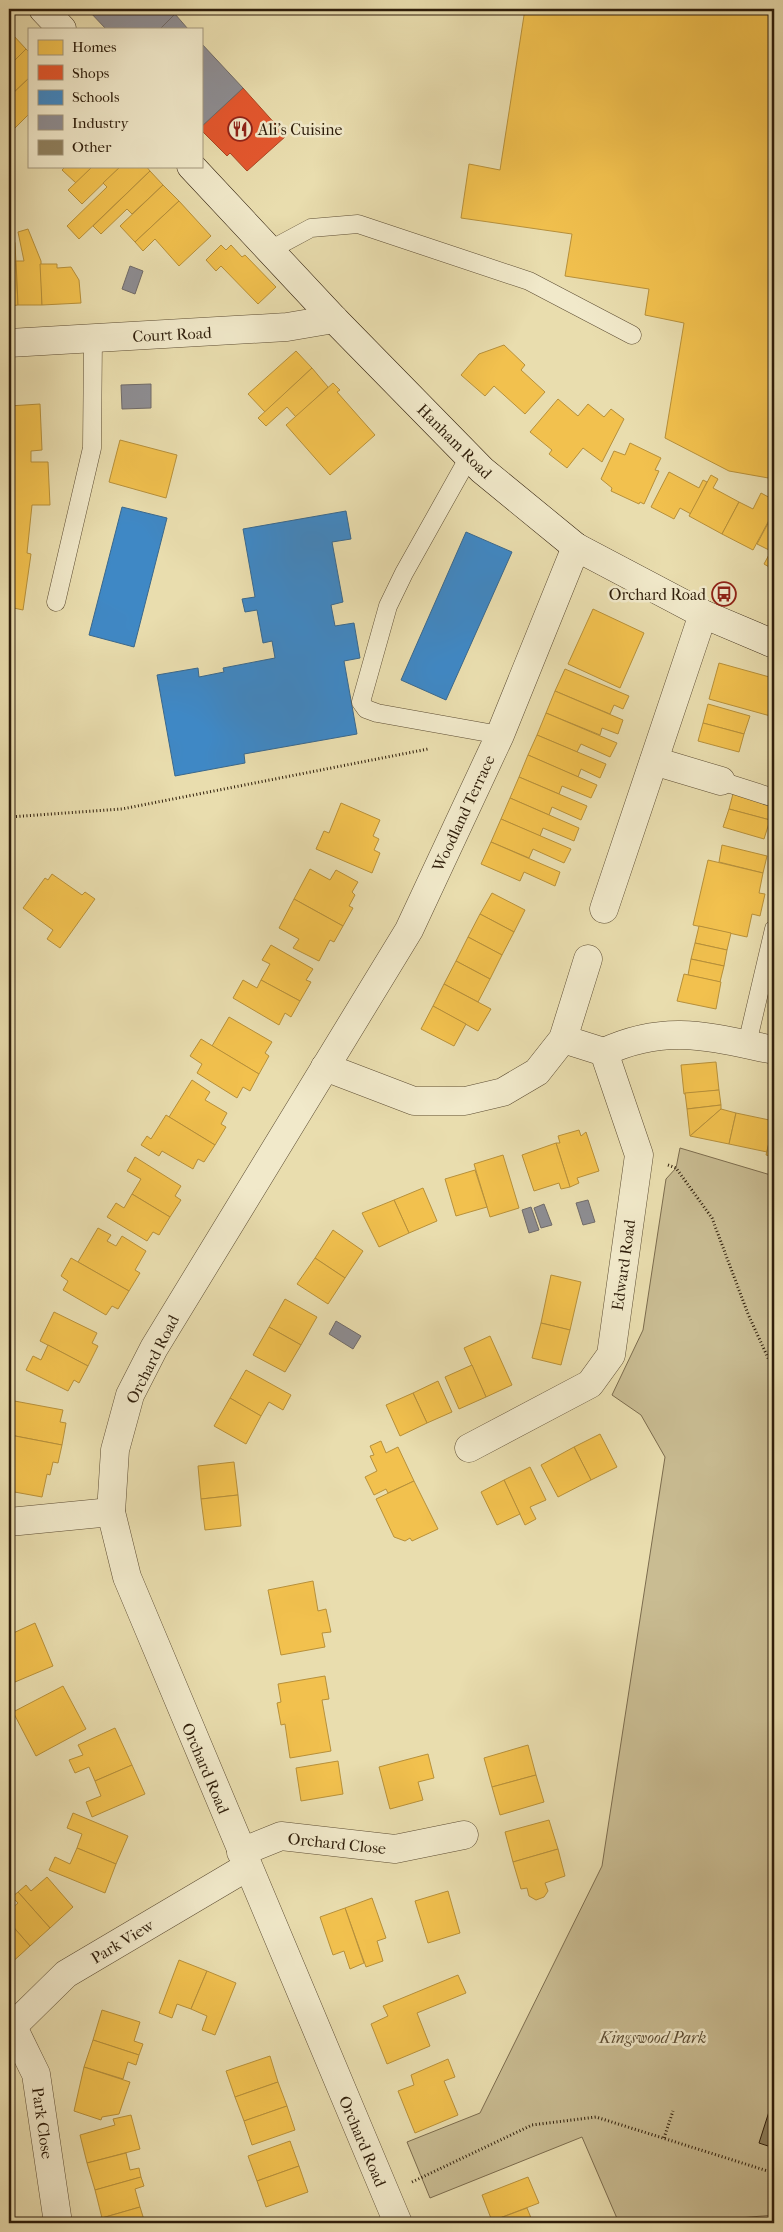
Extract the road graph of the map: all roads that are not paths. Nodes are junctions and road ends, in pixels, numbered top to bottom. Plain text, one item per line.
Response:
1 (43, 9) edge
2 (61, 28) edge
3 (193, 168) edge
4 (270, 250) junction
5 (334, 319) junction
6 (632, 335) dead end
7 (93, 338) junction
8 (9, 343) edge
9 (469, 457) junction
10 (576, 547) junction
11 (56, 602) dead end
12 (703, 614) junction
13 (774, 644) edge
14 (500, 735) junction
15 (654, 761) junction
16 (721, 781) joint
17 (774, 798) edge
18 (604, 909) dead end
19 (774, 929) edge
20 (588, 958) dead end
21 (563, 1038) junction
22 (746, 1044) junction
23 (774, 1050) edge
24 (604, 1052) junction
25 (325, 1068) junction
26 (468, 1448) dead end
27 (110, 1512) junction
28 (9, 1522) edge
29 (464, 1835) dead end
30 (244, 1860) junction
31 (11, 2029) edge
32 (58, 2223) edge
33 (398, 2223) edge

1 - 2 street
3 - 4 street, Hanham Road
4 - 5 street, Hanham Road
4 - 6 lane
5 - 7 street, Court Road
5 - 9 street, Hanham Road
7 - 8 street, Court Road
7 - 11 lane
9 - 10 street, Hanham Road
9 - 14 lane
10 - 12 street, Hanham Road
10 - 14 street, Woodland Terrace
12 - 13 street, Hanham Road
12 - 15 street
14 - 25 street, Woodland Terrace
15 - 16 street
15 - 18 street
16 - 17 lane
19 - 22 lane
20 - 21 street
21 - 24 street
21 - 25 street
22 - 23 street
22 - 24 street
24 - 26 street, Edward Road
25 - 27 street, Orchard Road
27 - 28 street
27 - 30 street, Orchard Road
29 - 30 street, Orchard Close
30 - 31 street, Park View
30 - 33 street, Orchard Road
31 - 32 street, Park Close

